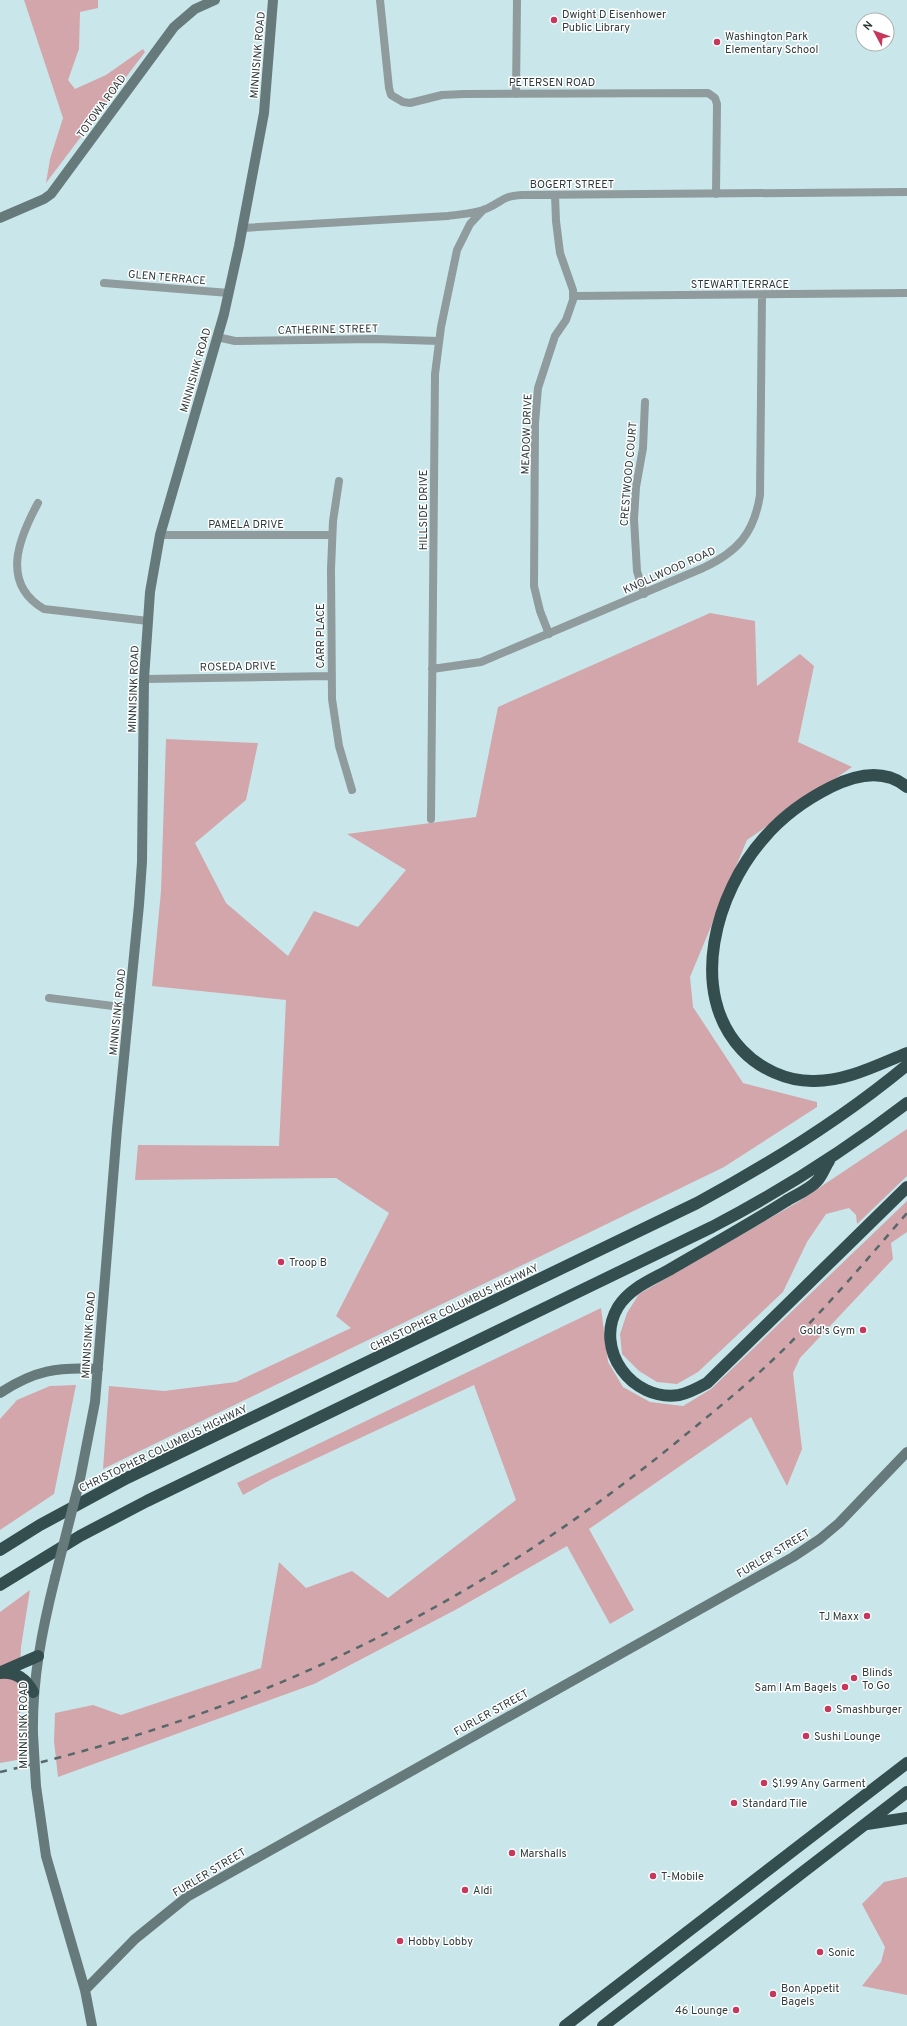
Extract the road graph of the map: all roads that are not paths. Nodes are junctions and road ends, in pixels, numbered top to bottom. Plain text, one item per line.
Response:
1 (215, 0) edge
2 (273, 0) edge
3 (380, 0) edge
4 (517, 0) edge
5 (516, 94) junction
6 (907, 192) edge
7 (716, 194) junction
8 (555, 195) junction
9 (482, 210) junction
10 (0, 218) edge
11 (243, 228) junction
12 (104, 283) dead end
13 (228, 293) junction
14 (907, 293) edge
15 (762, 295) junction
16 (573, 296) junction
17 (217, 336) junction
18 (439, 341) junction
19 (645, 402) dead end
20 (339, 481) dead end
21 (38, 503) dead end
22 (332, 535) junction
23 (160, 536) junction
24 (644, 594) junction
25 (148, 621) junction
26 (549, 634) junction
27 (432, 669) junction
28 (331, 676) junction
29 (144, 679) junction
30 (907, 787) edge
31 (352, 790) dead end
32 (431, 820) dead end
33 (49, 998) dead end
34 (129, 1008) junction
35 (907, 1052) edge
36 (907, 1065) edge
37 (907, 1103) edge
38 (831, 1158) junction
39 (907, 1187) edge
40 (98, 1369) junction
41 (0, 1393) edge
42 (907, 1452) edge
43 (0, 1550) edge
44 (0, 1585) edge
45 (38, 1656) junction
46 (0, 1673) edge
47 (33, 1692) junction
48 (907, 1763) edge
49 (907, 1792) edge
50 (907, 1818) edge
51 (865, 1824) junction
52 (85, 1990) junction
53 (92, 2026) edge
54 (565, 2026) edge
55 (603, 2026) edge

1 - 10 street, TOTOWA ROAD
2 - 11 street, MINNISINK ROAD
3 - 5 street, PETERSEN ROAD
4 - 5 street
5 - 7 street, PETERSEN ROAD
6 - 7 street, BOGERT STREET
7 - 8 street, BOGERT STREET
8 - 9 street, BOGERT STREET
8 - 16 street, MEADOW DRIVE
9 - 11 street, BOGERT STREET
9 - 18 street, HILLSIDE DRIVE
11 - 13 street, MINNISINK ROAD
12 - 13 street, GLEN TERRACE
13 - 17 street, MINNISINK ROAD
14 - 15 street, STEWART TERRACE
15 - 16 street, STEWART TERRACE
15 - 24 street, KNOLLWOOD ROAD
16 - 26 street, MEADOW DRIVE
17 - 18 street, CATHERINE STREET
17 - 23 street, MINNISINK ROAD
18 - 27 street, HILLSIDE DRIVE
19 - 24 street, CRESTWOOD COURT
20 - 22 street, CARR PLACE
21 - 25 street
22 - 23 street, PAMELA DRIVE
22 - 28 street, CARR PLACE
23 - 25 street, MINNISINK ROAD
24 - 26 street, KNOLLWOOD ROAD
25 - 29 street, MINNISINK ROAD
26 - 27 street, KNOLLWOOD ROAD
27 - 32 street, HILLSIDE DRIVE
28 - 29 street, ROSEDA DRIVE
28 - 31 street, CARR PLACE
29 - 34 street, MINNISINK ROAD
30 - 35 highway
33 - 34 street
34 - 40 street, MINNISINK ROAD
36 - 43 highway, CHRISTOPHER COLUMBUS HIGHWAY
37 - 38 highway
38 - 39 highway
38 - 44 highway
40 - 41 street
40 - 45 street, MINNISINK ROAD, bridge
42 - 52 street, FURLER STREET
45 - 46 highway
45 - 47 street, MINNISINK ROAD
46 - 47 highway
47 - 52 street, MINNISINK ROAD, bridge
48 - 54 highway
49 - 51 highway
50 - 51 highway
51 - 55 highway
52 - 53 street, MINNISINK ROAD

